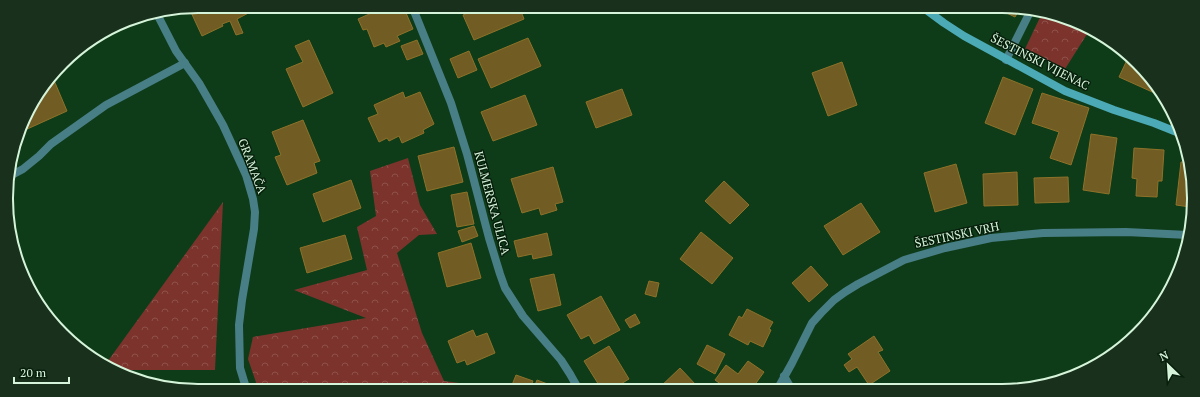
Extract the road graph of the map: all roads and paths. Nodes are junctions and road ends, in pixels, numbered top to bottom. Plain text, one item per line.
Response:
1 (415, 13) edge
2 (930, 13) edge
3 (1028, 15) edge
4 (159, 18) edge
5 (1006, 60) junction
6 (185, 63) junction
7 (1174, 131) edge
8 (15, 173) edge
9 (1183, 235) edge
10 (784, 376) junction
11 (245, 384) edge
12 (575, 384) edge
13 (780, 384) edge
14 (789, 384) edge

1 - 12 street, KULMERSKA ULICA
2 - 5 main road, ŠESTINSKI VIJENAC
3 - 5 street
4 - 6 street, GRAMAČA
5 - 7 main road, ŠESTINSKI VIJENAC
6 - 8 street
6 - 11 street, GRAMAČA
9 - 10 street, ŠESTINSKI VRH
10 - 13 street, ŠESTINSKI VRH
10 - 14 street

